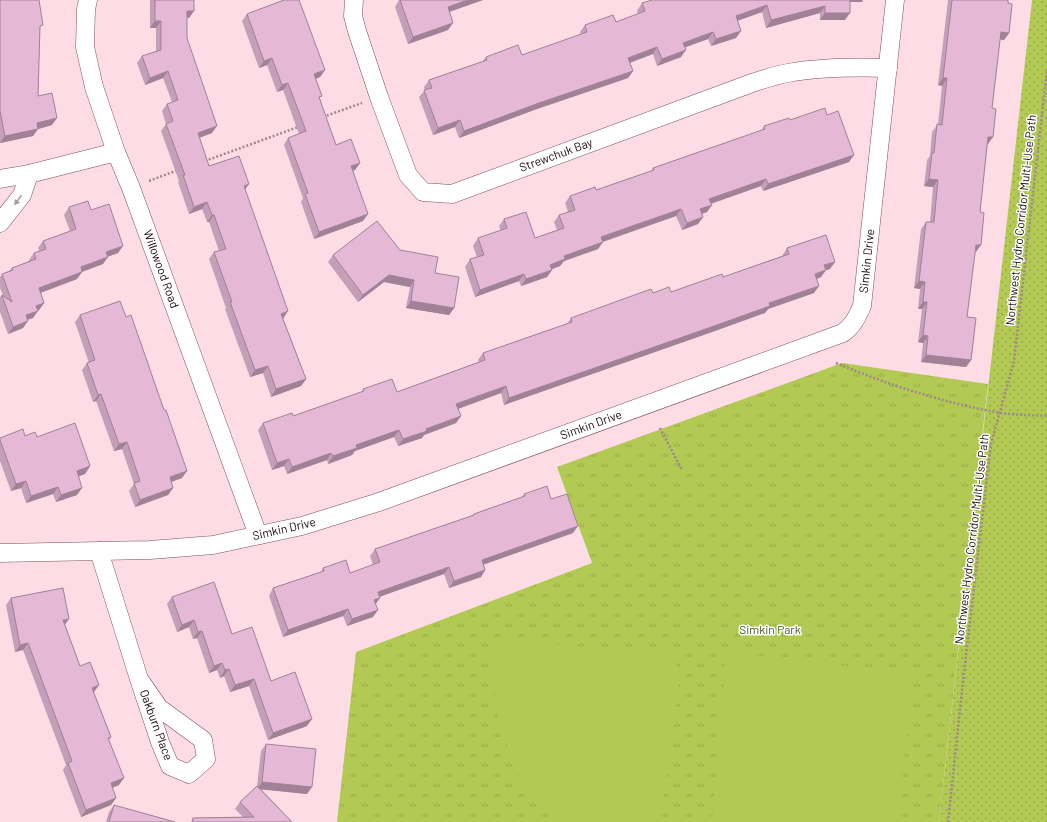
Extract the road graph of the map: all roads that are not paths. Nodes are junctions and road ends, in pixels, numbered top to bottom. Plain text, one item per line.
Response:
1 (88, 0) edge
2 (354, 0) edge
3 (895, 0) edge
4 (888, 68) junction
5 (116, 152) junction
6 (29, 174) junction
7 (0, 180) edge
8 (0, 223) edge
9 (258, 535) junction
10 (99, 551) junction
11 (0, 553) edge
12 (139, 679) junction

1 - 5 street, Willowood Road
2 - 4 street, Strewchuk Bay
3 - 4 street, Simkin Drive
4 - 9 street, Simkin Drive
5 - 6 street
5 - 9 street, Willowood Road
6 - 7 street
6 -> 8 street
9 - 10 street, Simkin Drive
10 - 11 street, Simkin Drive
10 - 12 street, Oakburn Place
12 - 12 street, Oakburn Place

